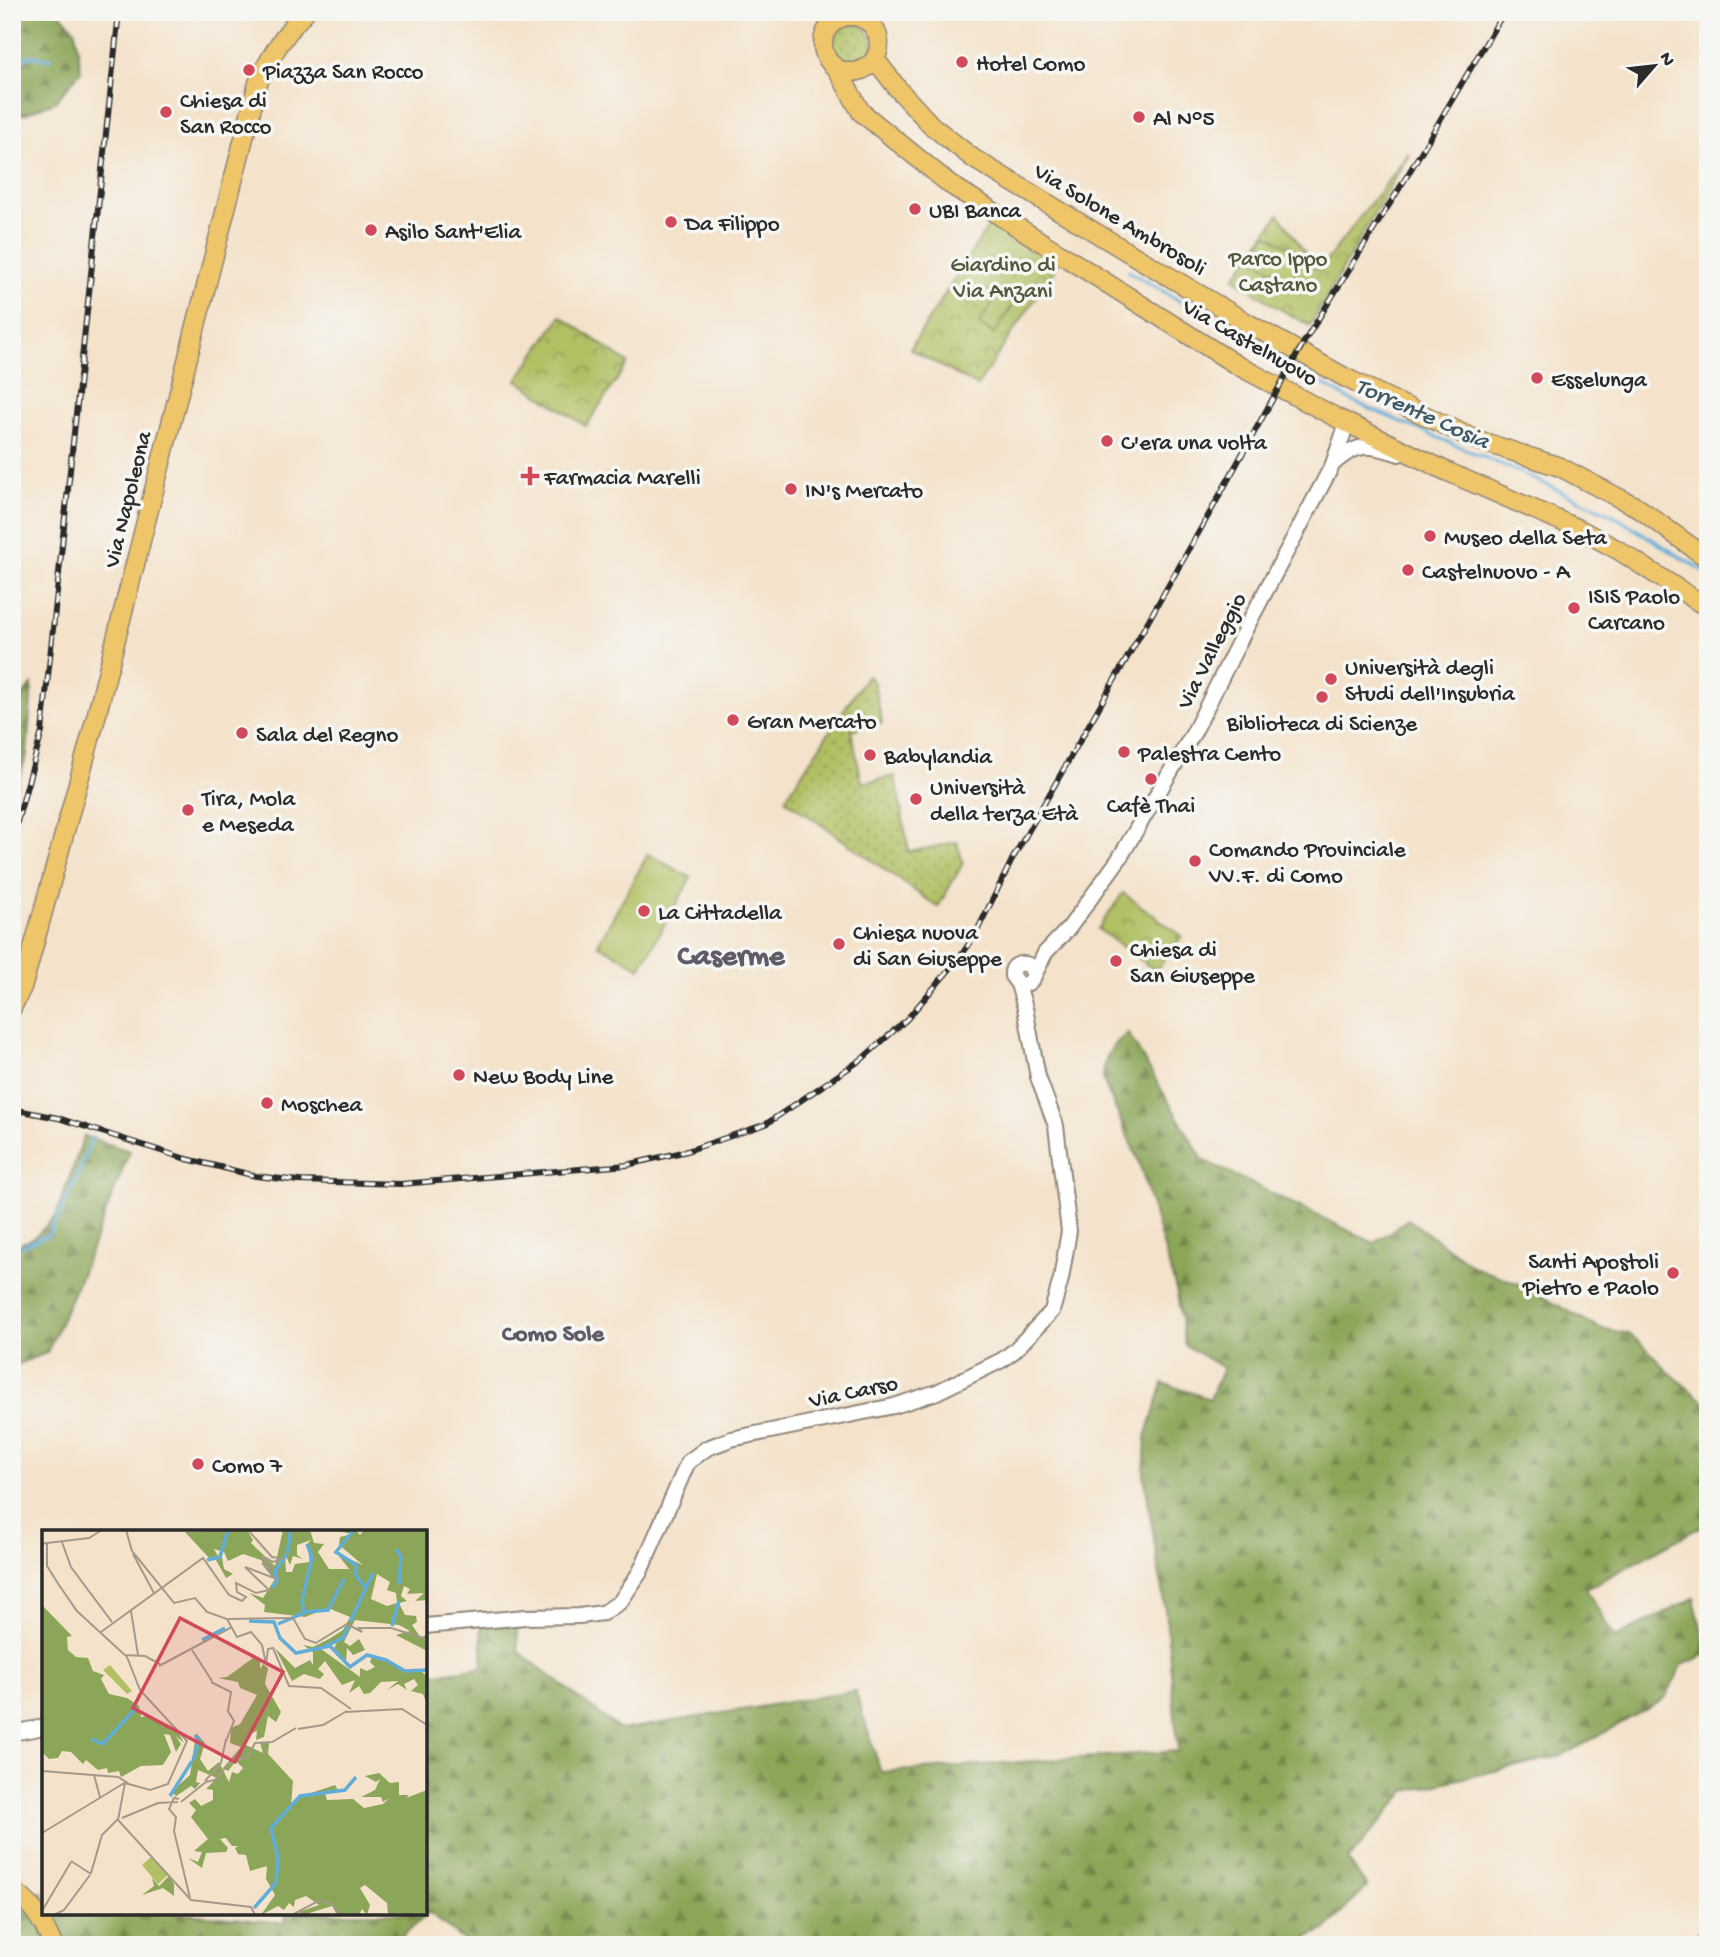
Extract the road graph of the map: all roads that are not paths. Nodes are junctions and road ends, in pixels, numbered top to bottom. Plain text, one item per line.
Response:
1 (305, 12) edge
2 (869, 18) edge
3 (826, 21) edge
4 (875, 59) junction
5 (837, 69) junction
6 (1339, 419) junction
7 (1333, 464) junction
8 (1448, 472) junction
9 (1708, 559) edge
10 (1708, 608) edge
11 (1045, 953) junction
12 (1023, 963) joint
13 (1026, 982) junction
14 (12, 1008) edge
15 (427, 1626) edge
16 (42, 1727) edge
17 (12, 1733) edge
18 (12, 1891) edge
19 (53, 1945) edge

1 - 14 main road, Via Napoleona
2 - 3 main road
2 - 4 main road
3 - 5 main road
4 - 5 main road
4 - 9 main road, Via Solone Ambrosoli
5 - 6 main road, Via Castelnuovo
6 - 7 street, Via Valleggio
6 - 8 main road, Via Castelnuovo
7 - 8 street
7 - 11 street, Via Valleggio
8 - 10 main road, Via Castelnuovo
11 - 12 street, Via Valleggio
11 - 13 street, Via Valleggio
12 - 13 street, Via Carso
13 - 15 street, Via Carso
16 - 17 street
18 - 19 main road

